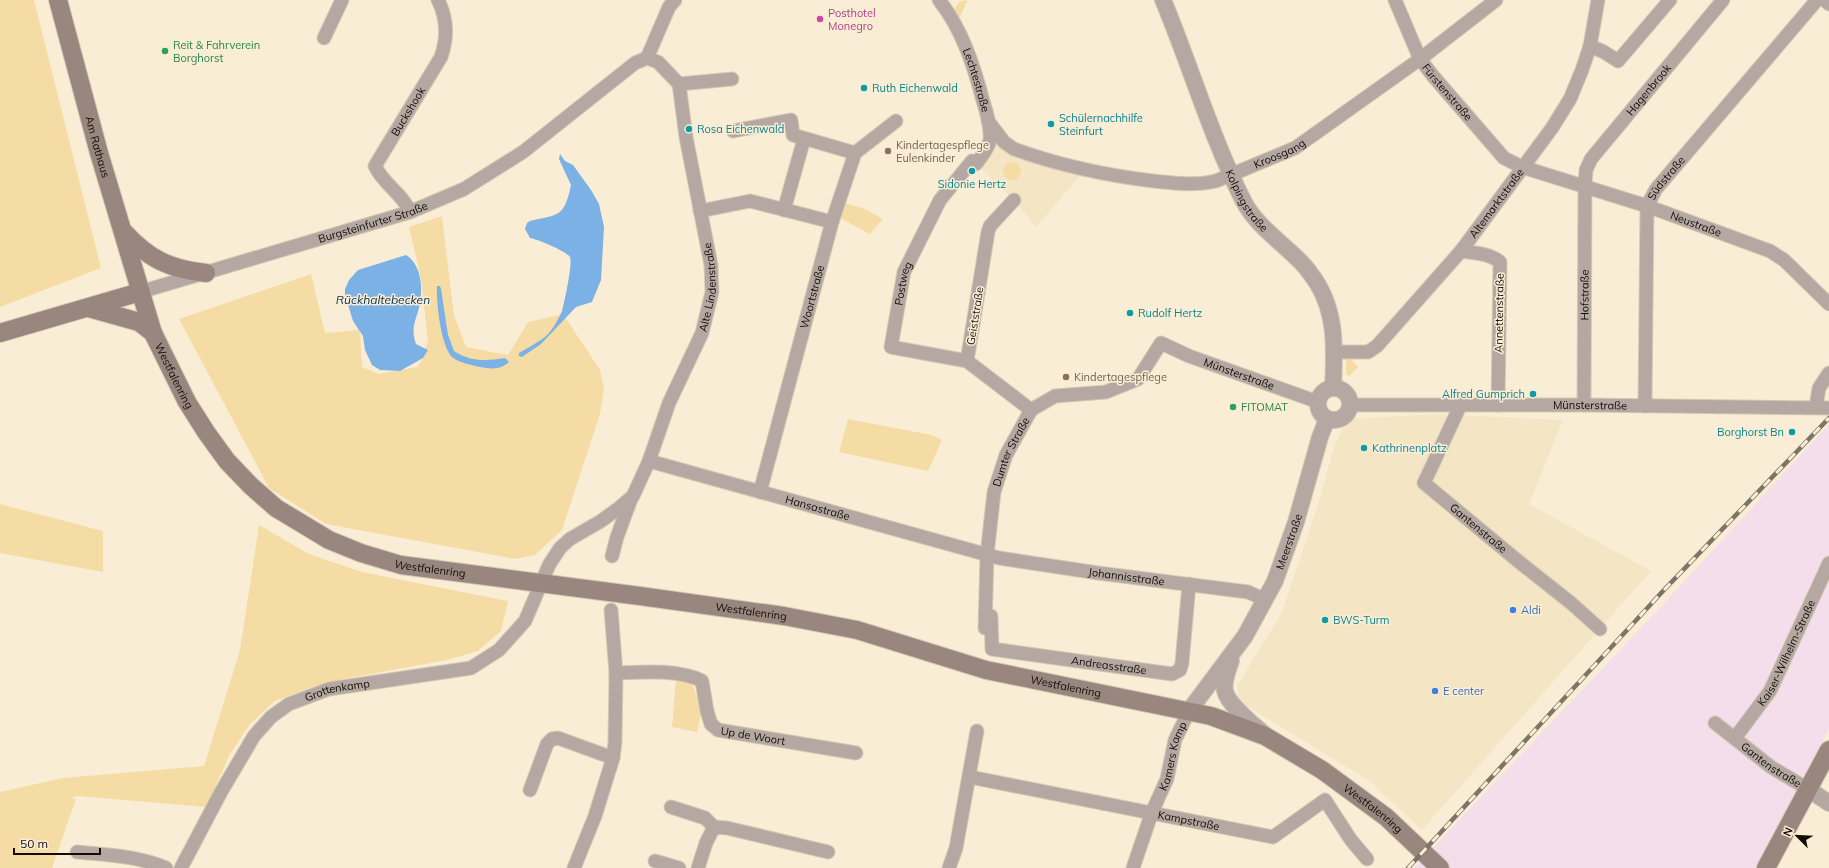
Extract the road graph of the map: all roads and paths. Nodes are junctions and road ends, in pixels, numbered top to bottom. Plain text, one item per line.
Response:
1 (58, 0) edge
2 (342, 0) edge
3 (438, 0) edge
4 (675, 0) edge
5 (1163, 0) edge
6 (1395, 0) edge
7 (1496, 0) edge
8 (1598, 0) edge
9 (1670, 0) edge
10 (1723, 0) edge
11 (1817, 0) edge
12 (1824, 0) edge
13 (942, 1) edge
14 (1829, 4) edge
15 (324, 38) dead end
16 (1590, 46) junction
17 (647, 58) junction
18 (1420, 59) junction
19 (732, 79) dead end
20 (679, 84) junction
21 (896, 121) dead end
22 (988, 121) junction
23 (733, 131) dead end
24 (804, 139) junction
25 (855, 152) junction
26 (974, 162) joint
27 (1522, 167) junction
28 (1231, 175) junction
29 (1585, 186) junction
30 (1014, 200) dead end
31 (1647, 206) junction
32 (784, 210) junction
33 (700, 211) junction
34 (410, 212) junction
35 (832, 222) junction
36 (122, 230) junction
37 (1461, 251) junction
38 (206, 273) junction
39 (140, 292) junction
40 (1829, 304) edge
41 (88, 308) junction
42 (153, 332) junction
43 (0, 333) edge
44 (1161, 343) joint
45 (1334, 352) junction
46 (967, 361) junction
47 (1829, 374) edge
48 (1333, 388) junction
49 (1318, 402) junction
50 (1461, 404) junction
51 (1351, 405) junction
52 (1498, 405) junction
53 (1584, 405) junction
54 (1645, 406) junction
55 (1816, 408) junction
56 (1829, 408) edge
57 (1031, 410) junction
58 (1327, 419) junction
59 (649, 461) junction
60 (760, 492) junction
61 (633, 496) junction
62 (987, 555) junction
63 (612, 556) dead end
64 (1829, 563) edge
65 (542, 584) junction
66 (1189, 584) junction
67 (1266, 600) junction
68 (611, 610) dead end
69 (985, 611) junction
70 (985, 628) dead end
71 (1600, 629) dead end
72 (1232, 655) junction
73 (616, 673) junction
74 (1189, 711) junction
75 (1715, 723) dead end
76 (977, 731) dead end
77 (1265, 736) junction
78 (1735, 738) junction
79 (1829, 750) edge
80 (856, 753) dead end
81 (612, 758) junction
82 (970, 777) junction
83 (1808, 789) junction
84 (530, 790) dead end
85 (1829, 803) edge
86 (671, 807) dead end
87 (1152, 812) junction
88 (714, 828) junction
89 (77, 852) dead end
90 (828, 852) dead end
91 (1367, 859) dead end
92 (655, 861) dead end
93 (166, 868) edge
94 (181, 868) edge
95 (574, 868) edge
96 (679, 868) edge
97 (698, 868) edge
98 (949, 868) edge
99 (1133, 868) edge
100 (1440, 868) edge
101 (1766, 868) edge

1 - 36 main road, Am Rathaus
2 - 15 street
3 - 34 street, Buckshook
4 - 17 street
5 - 28 street, Kolpingstraße
6 - 18 street, Fürstenstraße
7 - 18 street, Kroosgang
8 - 16 street, Altemarktstraße
9 - 16 street
10 - 29 street, Hagenbrook
11 - 31 street, Südstraße
12 - 14 street
13 - 22 street, Lechtestraße
16 - 27 street, Altemarktstraße
17 - 20 street
17 - 34 street, Burgsteinfurter Straße
18 - 27 street, Fürstenstraße
18 - 28 street, Kroosgang
19 - 20 street
20 - 33 street, Alte Lindenstraße
21 - 25 street
22 - 26 street, Lechtestraße
22 - 28 street, Kroosgang
23 - 24 street
24 - 25 street
24 - 32 street
25 - 35 street, Woortstraße
26 - 46 street, Postweg
27 - 29 street, Neustraße
27 - 37 street, Altemarktstraße
28 - 45 street, Kolpingstraße
29 - 31 street, Neustraße
29 - 53 street, Hofstraße
30 - 46 street, Geiststraße
31 - 40 street, Neustraße
31 - 54 street, Südstraße
32 - 33 street
32 - 35 street
33 - 59 street, Alte Lindenstraße
34 - 38 street, Burgsteinfurter Straße
35 - 60 street, Woortstraße
36 - 38 main road
36 - 39 main road, Am Rathaus
37 - 45 street, Altemarktstraße
37 - 52 street, Annettenstraße
38 - 39 street, Burgsteinfurter Straße
39 - 41 main road, Burgsteinfurter Straße
39 - 42 main road, Westfalenring
41 - 42 main road
41 - 43 main road, Burgsteinfurter Straße
42 - 65 main road, Westfalenring
44 - 49 street, Münsterstraße
44 - 57 street, Dumter Straße
45 - 48 street, Kolpingstraße
46 - 57 street
47 - 55 street
48 - 49 street
48 - 51 street
49 - 58 street
50 - 51 street, Münsterstraße
50 - 52 street, Münsterstraße
50 - 71 street, Gantenstraße
51 - 58 street
52 - 53 street, Münsterstraße
53 - 54 street, Münsterstraße
54 - 55 street, Münsterstraße
55 - 56 street, Münsterstraße
57 - 62 street, Dumter Straße
58 - 67 street, Meerstraße
59 - 60 street, Hansastraße
59 - 61 street, Alte Lindenstraße
60 - 62 street, Hansastraße
61 - 63 street, Alte Lindenstraße
61 - 65 street, Alte Lindenstraße
62 - 66 street, Johannisstraße
62 - 69 street, Dumter Straße
64 - 78 street, Kaiser-Wilhelm-Straße
65 - 74 main road, Westfalenring
65 - 94 street, Grottenkamp
66 - 67 street, Johannisstraße
66 - 69 street, Andreasstraße
67 - 72 street, Meerstraße
68 - 73 street
69 - 70 street, Dumter Straße
72 - 74 street, Meerstraße
72 - 77 street, Meerstraße
73 - 80 street, Up de Woort
73 - 81 street
74 - 77 main road, Westfalenring
74 - 87 street, Kamers Kamp
75 - 78 street, Gantenstraße
76 - 82 street
77 - 100 main road, Westfalenring
78 - 83 street, Gantenstraße
79 - 83 main road
81 - 84 street
81 - 95 street
82 - 87 street, Kampstraße
82 - 98 street
83 - 85 street, Gantenstraße
83 - 101 main road
86 - 88 street
87 - 91 street, Kampstraße
87 - 99 street, Kamers Kamp
88 - 90 street
88 - 97 street
89 - 93 street
92 - 96 street

